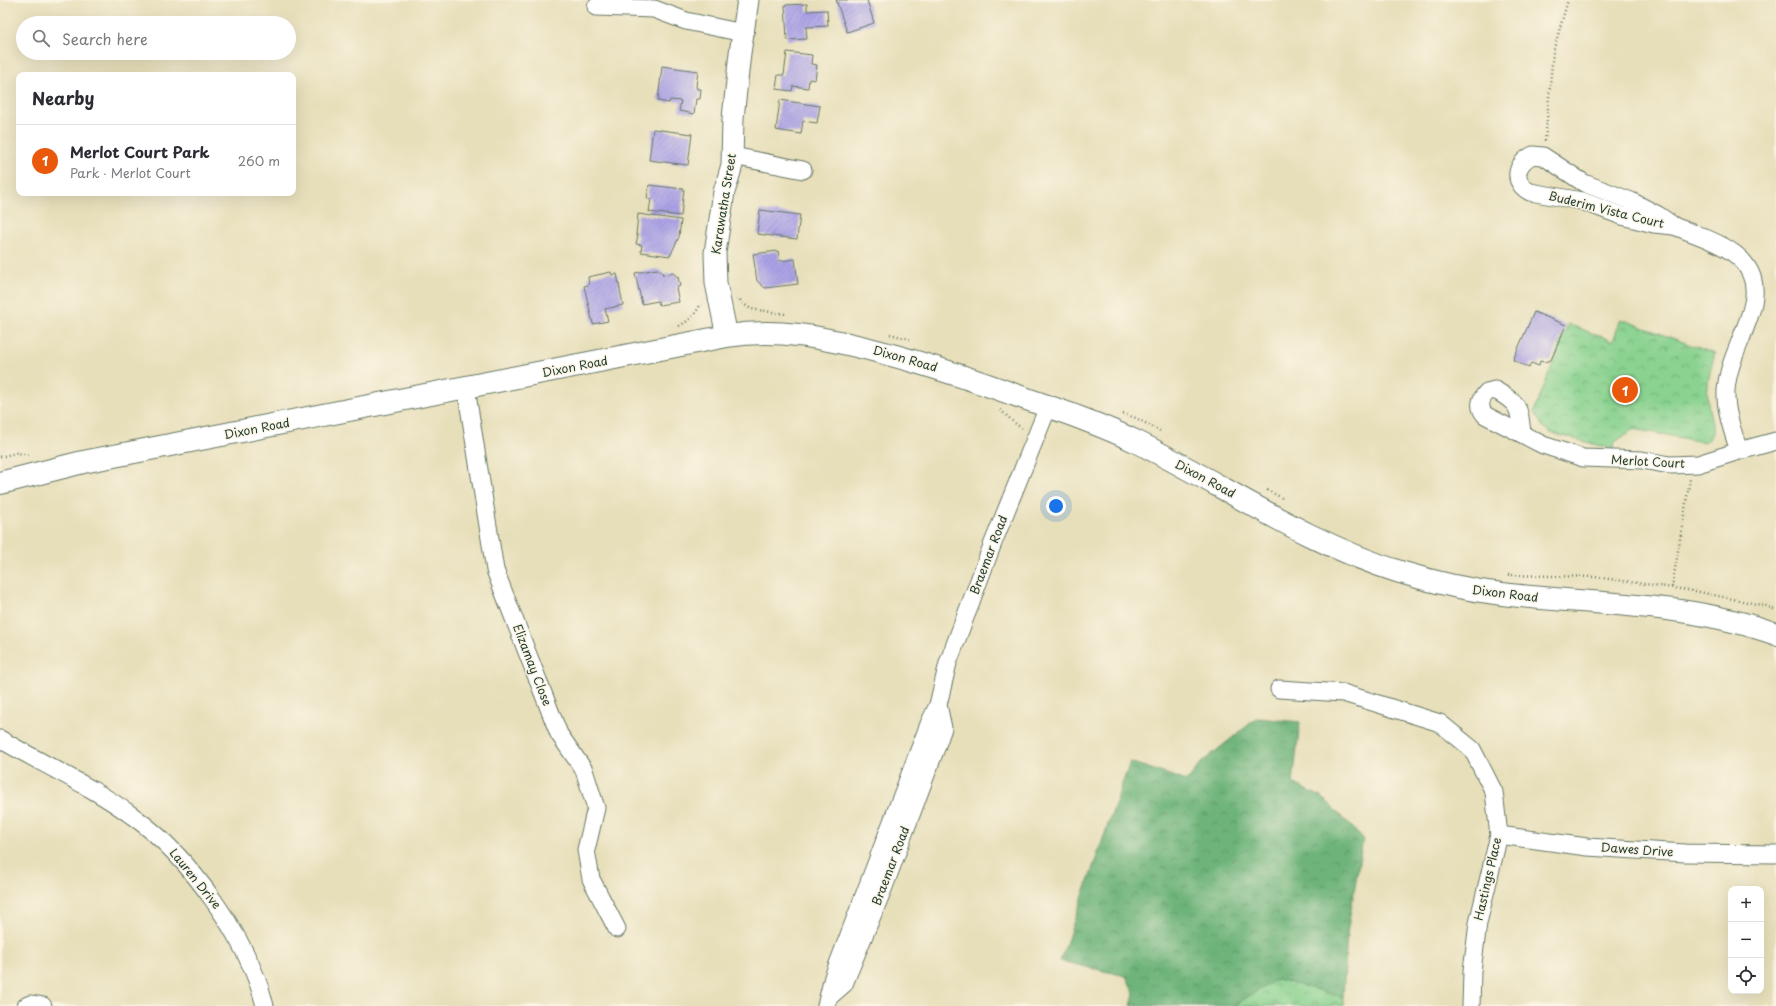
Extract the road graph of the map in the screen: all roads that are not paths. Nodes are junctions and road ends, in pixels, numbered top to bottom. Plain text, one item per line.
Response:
1 (748, 0) edge
2 (596, 6) dead end
3 (743, 33) junction
4 (733, 156) junction
5 (803, 170) dead end
6 (1674, 226) junction
7 (727, 336) junction
8 (466, 388) junction
9 (1048, 407) junction
10 (1522, 433) dead end
11 (1776, 441) edge
12 (1739, 451) junction
13 (0, 483) edge
14 (1776, 634) edge
15 (1279, 689) dead end
16 (0, 739) edge
17 (1499, 835) junction
18 (1776, 854) edge
19 (617, 928) dead end
20 (828, 1001) edge
21 (26, 1006) edge
22 (43, 1006) edge
23 (265, 1006) edge
24 (1471, 1006) edge

1 - 3 street, Karawatha Street
2 - 3 street
3 - 4 street, Karawatha Street
4 - 5 street
4 - 7 street, Karawatha Street
6 - 6 street, Buderim Vista Court
6 - 12 street, Buderim Vista Court
7 - 8 main road, Dixon Road
7 - 9 main road, Dixon Road
8 - 13 main road, Dixon Road
8 - 19 street, Elizamay Close
9 - 14 main road, Dixon Road
9 - 20 street, Braemar Road
10 - 12 street, Merlot Court
11 - 12 street, Merlot Court
15 - 17 street, Hastings Place
16 - 23 street, Lauren Drive
17 - 18 street, Dawes Drive
17 - 24 street, Hastings Place
21 - 22 street

